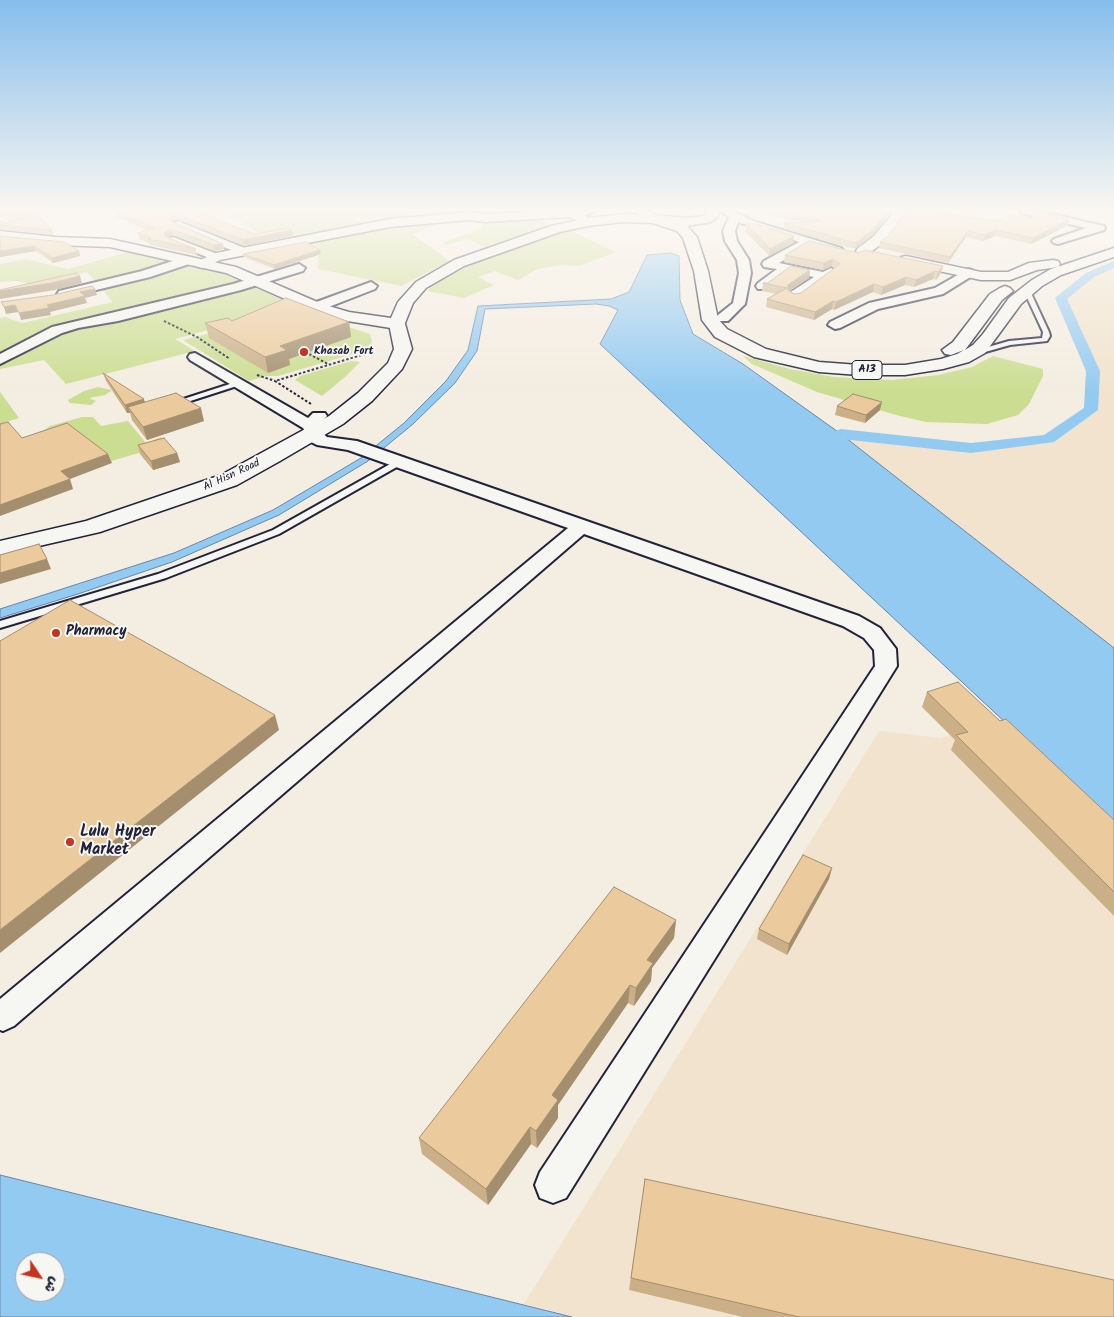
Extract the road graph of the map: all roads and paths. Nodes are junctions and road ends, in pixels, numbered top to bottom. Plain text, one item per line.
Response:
1 (151, 272) edge
2 (237, 272) edge
3 (286, 272) edge
4 (440, 272) edge
5 (701, 272) edge
6 (716, 272) edge
7 (745, 272) edge
8 (781, 272) edge
9 (808, 272) edge
10 (831, 272) edge
11 (963, 272) edge
12 (1018, 272) edge
13 (1036, 272) edge
14 (1055, 272) edge
15 (975, 275) junction
16 (825, 276) junction
17 (258, 282) junction
18 (371, 286) dead end
19 (762, 286) edge
20 (1028, 291) junction
21 (55, 296) edge
22 (794, 296) edge
23 (316, 307) junction
24 (987, 308) junction
25 (723, 318) junction
26 (162, 320) dead end
27 (397, 324) junction
28 (835, 325) dead end
29 (309, 354) edge
30 (365, 354) dead end
31 (195, 357) dead end
32 (963, 358) junction
33 (0, 360) edge
34 (235, 362) dead end
35 (328, 364) junction
36 (245, 378) junction
37 (275, 381) junction
38 (166, 406) edge
39 (323, 432) junction
40 (392, 460) junction
41 (582, 526) junction
42 (0, 543) edge
43 (0, 548) edge
44 (12, 623) junction
45 (0, 626) edge
46 (0, 630) edge
47 (3, 1016) dead end
48 (553, 1185) dead end

1 - 21 street
2 - 17 main road
3 - 17 street
4 - 27 main road, Al Hisn Road
5 - 32 main road, A13
6 - 25 main road
7 - 25 street
8 - 19 street
9 - 16 street
10 - 16 street
11 - 15 main road
12 - 15 main road
13 - 24 main road, A13
14 - 20 main road, A13
15 - 24 main road
15 - 28 street
16 - 22 street
17 - 23 main road
17 - 33 street
18 - 23 street
20 - 32 main road, A13
20 - 32 lane
23 - 27 main road
24 - 25 main road, A13
26 - 34 path
27 - 39 main road, Al Hisn Road
27 - 39 main road
29 - 35 path
30 - 35 path
31 - 36 street
35 - 37 path
36 - 37 path
36 - 38 lane
36 - 39 street
37 - 39 path
39 - 40 street
39 - 42 main road, Al Hisn Road
39 - 43 main road, Al Hisn Road
40 - 41 street
40 - 44 lane
41 - 47 street
41 - 48 street
44 - 45 lane
44 - 46 lane

